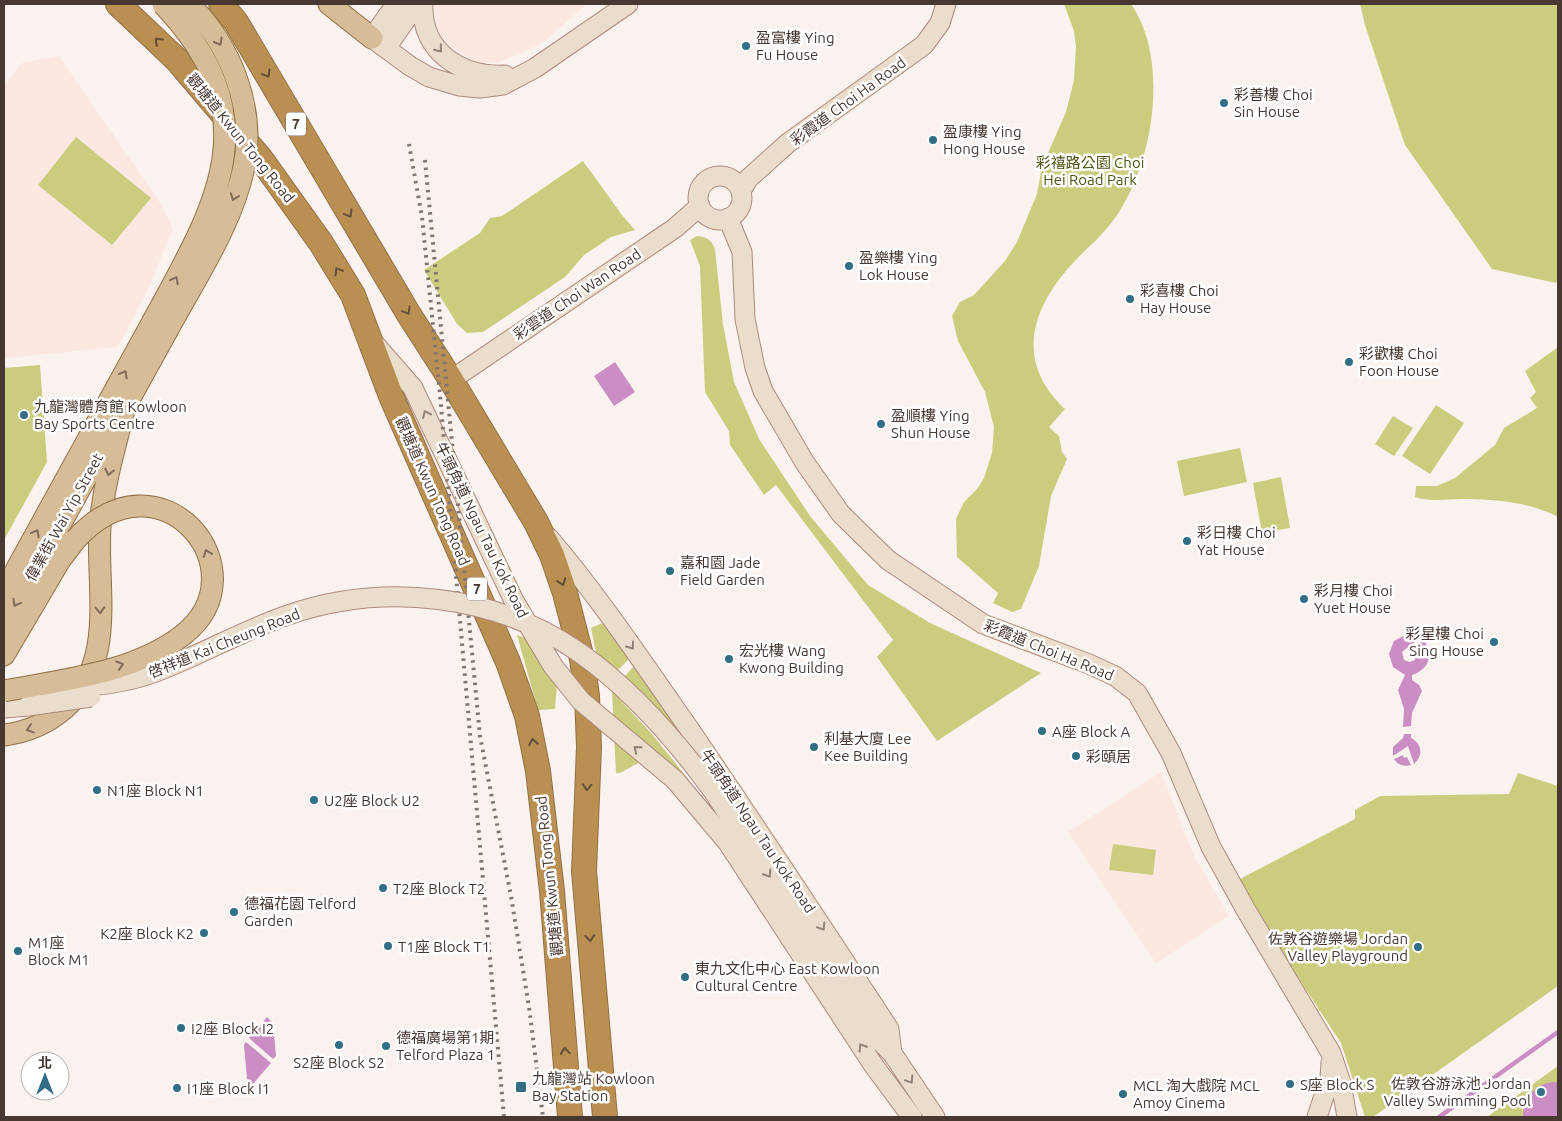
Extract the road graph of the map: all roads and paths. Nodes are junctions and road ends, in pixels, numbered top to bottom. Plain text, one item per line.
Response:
1 (118, 4) edge
2 (163, 4) edge
3 (189, 4) edge
4 (221, 4) edge
5 (328, 4) edge
6 (396, 4) edge
7 (413, 4) edge
8 (423, 4) edge
9 (628, 4) edge
10 (946, 4) edge
11 (379, 43) junction
12 (535, 68) junction
13 (741, 191) junction
14 (700, 206) junction
15 (728, 218) junction
16 (159, 327) junction
17 (369, 337) junction
18 (451, 380) junction
19 (125, 407) junction
20 (536, 522) junction
21 (4, 592) edge
22 (4, 626) edge
23 (4, 655) edge
24 (4, 692) edge
25 (4, 708) edge
26 (4, 735) edge
27 (735, 838) junction
28 (819, 967) junction
29 (892, 1053) junction
30 (1331, 1054) junction
31 (570, 1117) edge
32 (606, 1117) edge
33 (912, 1117) edge
34 (935, 1117) edge
35 (1317, 1117) edge
36 (1347, 1117) edge

17 -> 1 highway, 觀塘道 Kwun Tong Road / 7
16 -> 2 main road, bridge
3 -> 16 main road, bridge
4 -> 18 highway, 7
5 - 11 main road
6 - 11 main road
7 - 11 main road
8 -> 12 main road
9 - 12 main road
10 - 13 main road, 彩霞道 Choi Ha Road
11 - 12 main road
13 - 14 main road
13 - 15 main road, 彩霞道 Choi Ha Road
14 - 15 main road
14 - 18 main road, 彩雲道 Choi Wan Road
15 - 30 main road, 彩霞道 Choi Ha Road
16 - 19 main road, 偉業街 Wai Yip Street
21 -> 16 main road, 偉業街 Wai Yip Street
27 -> 17 main road, 牛頭角道 Ngau Tau Kok Road, bridge
31 -> 17 highway, 觀塘道 Kwun Tong Road / 7
18 - 20 highway, 7
19 -> 22 main road, 偉業街 Wai Yip Street
19 -> 26 main road, bridge
20 -> 29 main road, 牛頭角道 Ngau Tau Kok Road
20 -> 32 highway, 7
24 -> 23 main road, bridge
24 - 27 main road, 啓祥道 Kai Cheung Road, bridge
25 - 27 main road, 啓祥道 Kai Cheung Road, bridge
27 - 28 main road, 牛頭角道 Ngau Tau Kok Road
28 - 29 main road, 牛頭角道 Ngau Tau Kok Road
33 -> 28 main road, 牛頭角道 Ngau Tau Kok Road
29 -> 34 main road, 牛頭角道 Ngau Tau Kok Road
30 - 35 main road
30 - 36 main road, 彩霞道 Choi Ha Road

